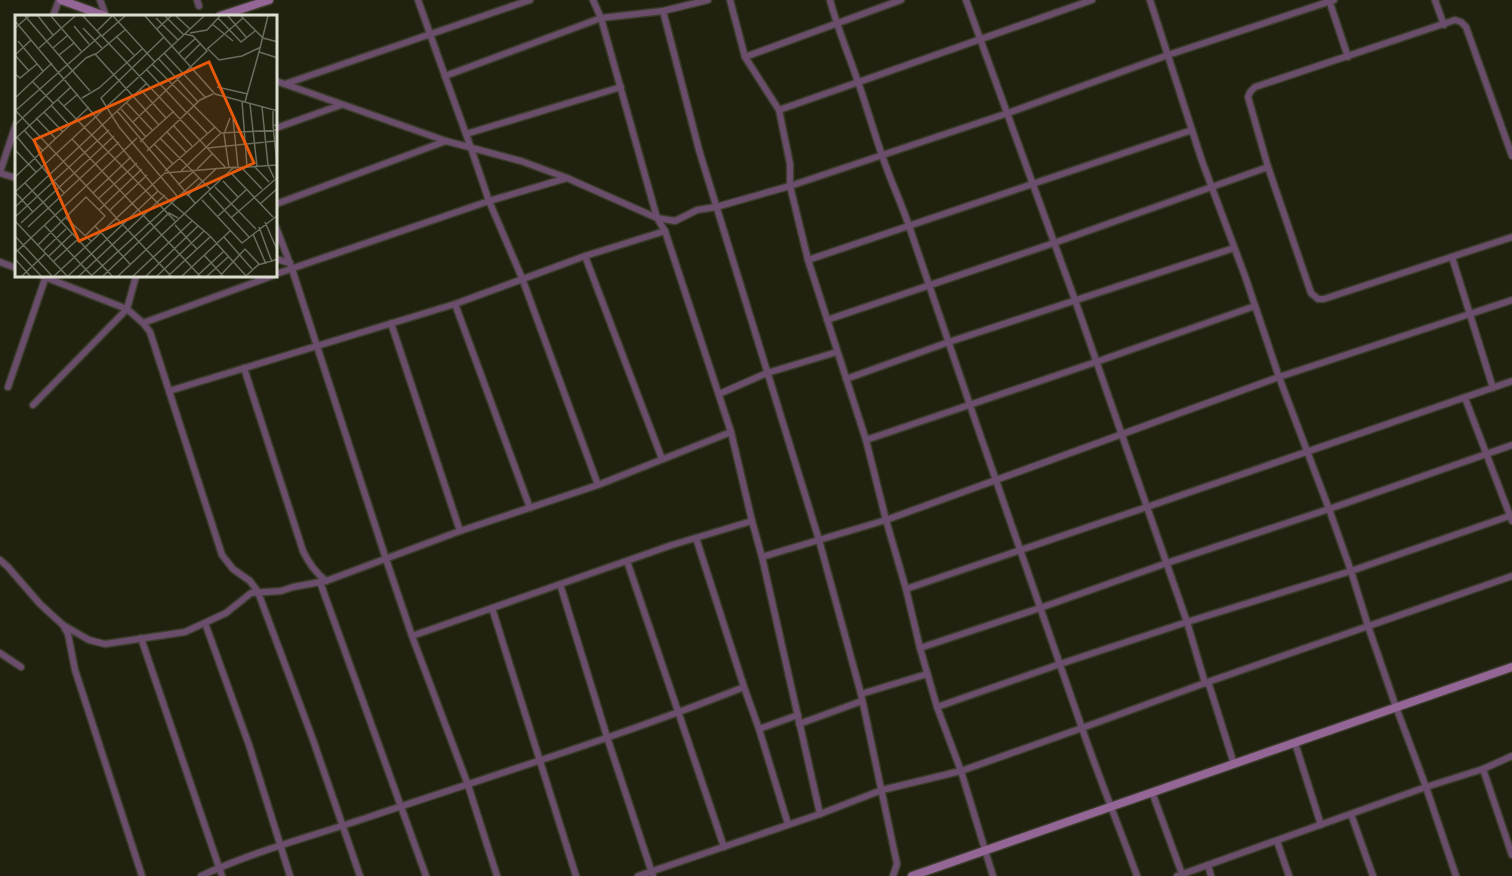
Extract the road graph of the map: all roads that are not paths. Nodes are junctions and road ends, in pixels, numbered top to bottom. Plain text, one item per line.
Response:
1 (60, 0) edge
2 (100, 0) edge
3 (269, 0) edge
4 (418, 0) edge
5 (530, 0) edge
6 (593, 0) edge
7 (708, 0) edge
8 (730, 0) edge
9 (830, 0) edge
10 (901, 0) edge
11 (966, 0) edge
12 (1092, 0) edge
13 (1150, 0) edge
14 (1435, 0) edge
15 (1330, 1) edge
16 (663, 11) junction
17 (53, 15) edge
18 (102, 15) edge
19 (105, 15) edge
20 (223, 15) edge
21 (601, 18) junction
22 (836, 23) junction
23 (1443, 25) junction
24 (430, 34) junction
25 (981, 39) junction
26 (1168, 55) junction
27 (745, 57) junction
28 (1348, 57) junction
29 (445, 76) junction
30 (858, 81) junction
31 (278, 82) edge
32 (285, 84) junction
33 (621, 87) junction
34 (342, 105) junction
35 (779, 110) junction
36 (1008, 113) junction
37 (15, 127) edge
38 (278, 127) edge
39 (1192, 130) junction
40 (466, 134) junction
41 (446, 141) junction
42 (471, 147) junction
43 (881, 154) junction
44 (1512, 156) edge
45 (1268, 167) junction
46 (0, 173) edge
47 (15, 178) edge
48 (567, 178) junction
49 (1034, 183) junction
50 (790, 186) junction
51 (1212, 188) junction
52 (489, 201) junction
53 (278, 203) edge
54 (717, 207) junction
55 (657, 218) junction
56 (909, 227) junction
57 (665, 231) junction
58 (278, 232) edge
59 (1512, 237) edge
60 (1054, 243) junction
61 (1234, 248) junction
62 (585, 256) junction
63 (1452, 257) junction
64 (278, 260) edge
65 (808, 260) junction
66 (0, 262) edge
67 (291, 266) junction
68 (15, 268) edge
69 (278, 273) edge
70 (43, 278) edge
71 (49, 278) edge
72 (135, 278) edge
73 (267, 278) edge
74 (522, 278) junction
75 (929, 287) junction
76 (1075, 300) junction
77 (1512, 300) edge
78 (455, 304) junction
79 (1255, 306) junction
80 (127, 309) junction
81 (1470, 313) junction
82 (827, 320) junction
83 (143, 323) junction
84 (391, 323) junction
85 (949, 342) junction
86 (316, 346) junction
87 (837, 352) junction
88 (1096, 362) junction
89 (243, 368) junction
90 (767, 373) junction
91 (1279, 377) junction
92 (846, 380) junction
93 (1512, 381) edge
94 (8, 387) dead end
95 (1492, 388) junction
96 (169, 391) junction
97 (718, 394) junction
98 (1466, 398) junction
99 (33, 405) dead end
100 (970, 405) junction
101 (731, 432) junction
102 (1121, 434) junction
103 (866, 440) junction
104 (1512, 445) edge
105 (1308, 452) junction
106 (1486, 453) junction
107 (662, 459) junction
108 (995, 480) junction
109 (598, 485) junction
110 (1147, 507) junction
111 (530, 508) junction
112 (1329, 509) junction
113 (1512, 517) edge
114 (886, 520) junction
115 (752, 521) junction
116 (460, 531) junction
117 (696, 538) junction
118 (819, 540) junction
119 (1021, 550) junction
120 (762, 557) junction
121 (386, 559) junction
122 (0, 560) edge
123 (627, 561) junction
124 (1167, 562) junction
125 (1351, 571) junction
126 (1512, 576) edge
127 (323, 581) junction
128 (560, 584) junction
129 (906, 589) junction
130 (258, 592) junction
131 (492, 608) junction
132 (1040, 608) junction
133 (1187, 622) junction
134 (205, 623) junction
135 (63, 625) junction
136 (1368, 626) junction
137 (412, 636) junction
138 (141, 638) junction
139 (920, 648) junction
140 (0, 653) edge
141 (1060, 664) junction
142 (1512, 666) edge
143 (21, 667) dead end
144 (927, 674) junction
145 (1205, 683) junction
146 (744, 687) junction
147 (862, 698) junction
148 (1396, 707) junction
149 (937, 708) junction
150 (679, 713) junction
151 (798, 716) junction
152 (800, 724) junction
153 (759, 729) junction
154 (1082, 729) junction
155 (607, 737) junction
156 (1295, 742) junction
157 (1512, 756) edge
158 (539, 760) junction
159 (1234, 764) junction
160 (1483, 769) junction
161 (961, 771) junction
162 (468, 785) junction
163 (1426, 787) junction
164 (882, 790) junction
165 (1152, 792) junction
166 (401, 807) junction
167 (1111, 807) junction
168 (820, 814) junction
169 (1351, 814) junction
170 (788, 824) junction
171 (1321, 825) junction
172 (344, 826) junction
173 (1277, 841) junction
174 (723, 846) junction
175 (280, 847) junction
176 (986, 850) junction
177 (1512, 855) edge
178 (1208, 865) junction
179 (219, 868) junction
180 (653, 873) edge
181 (1180, 875) edge
182 (142, 876) edge
183 (201, 876) edge
184 (222, 876) edge
185 (290, 876) edge
186 (360, 876) edge
187 (426, 876) edge
188 (497, 876) edge
189 (576, 876) edge
190 (638, 876) edge
191 (893, 876) edge
192 (912, 876) edge
193 (993, 876) edge
194 (1137, 876) edge
195 (1211, 876) edge
196 (1290, 876) edge
197 (1373, 876) edge
198 (1456, 876) edge

1 - 17 street
1 - 18 street
2 - 19 street
3 - 20 street
4 - 24 street
5 - 24 street
6 - 21 street
7 - 16 street
8 - 27 street
9 - 22 street
10 - 22 street
11 - 25 street
12 - 25 street
13 - 26 street
14 - 23 street
15 - 26 street
15 - 28 street
16 - 21 street
16 - 54 street
21 - 29 street
21 - 33 street
22 - 27 street
22 - 30 street
23 - 28 street
23 - 44 street
24 - 29 street
24 - 32 street
25 - 30 street
25 - 36 street
26 - 36 street
26 - 39 street
27 - 35 street
28 - 45 street
29 - 40 street
30 - 35 street
30 - 43 street
31 - 32 street
32 - 34 street
33 - 40 street
33 - 55 street
34 - 38 street
34 - 41 street
35 - 50 street
36 - 43 street
36 - 49 street
37 - 46 street
39 - 49 street
39 - 51 street
40 - 42 street
41 - 42 street
41 - 53 street
42 - 48 street
42 - 52 street
43 - 50 street
43 - 56 street
45 - 51 street
45 - 63 street
46 - 47 street
48 - 52 street
48 - 55 street
49 - 56 street
49 - 60 street
50 - 54 street
50 - 65 street
51 - 60 street
51 - 61 street
52 - 67 street
52 - 74 street
54 - 55 street
54 - 90 street
55 - 57 street
56 - 65 street
56 - 75 street
57 - 62 street
57 - 97 street
58 - 67 street
59 - 63 street
60 - 75 street
60 - 76 street
61 - 76 street
61 - 79 street
62 - 74 street
62 - 107 street
63 - 81 street
64 - 67 street
65 - 82 street
66 - 68 street
67 - 69 street
67 - 86 street
70 - 94 street
71 - 80 street
72 - 80 street
73 - 83 street
74 - 78 street
74 - 109 street
75 - 82 street
75 - 85 street
76 - 85 street
76 - 88 street
77 - 81 street
78 - 84 street
78 - 111 street
79 - 88 street
79 - 91 street
80 - 83 street
80 - 99 street
81 - 91 street
81 - 95 street
82 - 87 street
83 - 96 street
84 - 86 street
84 - 116 street
85 - 92 street
85 - 100 street
86 - 89 street
86 - 121 street
87 - 90 street
87 - 92 street
88 - 100 street
88 - 102 street
89 - 96 street
89 - 127 street
90 - 97 street
90 - 118 street
91 - 102 street
91 - 105 street
92 - 103 street
93 - 95 street
95 - 98 street
96 - 130 street
97 - 101 street
98 - 105 street
98 - 106 street
100 - 103 street
100 - 108 street
101 - 107 street
101 - 115 street
102 - 108 street
102 - 110 street
103 - 114 street
104 - 106 street
105 - 110 street
105 - 112 street
106 - 112 street
106 - 113 street
107 - 109 street
108 - 114 street
108 - 119 street
109 - 111 street
110 - 119 street
110 - 124 street
111 - 116 street
112 - 124 street
112 - 125 street
113 - 125 street
114 - 118 street
114 - 129 street
115 - 117 street
115 - 120 street
116 - 121 street
117 - 123 street
117 - 146 street
118 - 120 street
118 - 147 street
119 - 129 street
119 - 132 street
120 - 151 street
121 - 127 street
121 - 137 street
122 - 135 street
123 - 128 street
123 - 150 street
124 - 132 street
124 - 133 street
125 - 133 street
125 - 136 street
126 - 136 street
127 - 130 street
127 - 166 street
128 - 131 street
128 - 155 street
129 - 139 street
130 - 134 street
130 - 172 street
131 - 137 street
131 - 158 street
132 - 139 street
132 - 141 street
133 - 141 street
133 - 145 street
134 - 138 street
134 - 175 street
135 - 138 street
135 - 182 street
136 - 145 street
136 - 148 street
137 - 162 street
138 - 179 street
139 - 144 street
140 - 143 street
141 - 149 street
141 - 154 street
142 - 148 street
144 - 147 street
144 - 149 street
145 - 154 street
145 - 159 street
146 - 150 street
146 - 153 street
147 - 152 street
147 - 164 street
148 - 156 street
148 - 163 street
149 - 161 street
150 - 155 street
150 - 174 street
151 - 152 street
151 - 153 street
152 - 168 street
153 - 170 street
154 - 161 street
154 - 167 street
155 - 158 street
155 - 180 street
156 - 159 street
156 - 171 street
157 - 160 street
158 - 162 street
158 - 189 street
159 - 165 street
160 - 163 street
160 - 177 street
161 - 164 street
161 - 176 street
162 - 166 street
162 - 188 street
163 - 169 street
163 - 198 street
164 - 168 street
164 - 191 street
165 - 167 street
165 - 181 street
166 - 172 street
166 - 187 street
167 - 176 street
167 - 194 street
168 - 170 street
169 - 171 street
169 - 197 street
170 - 174 street
171 - 173 street
172 - 175 street
172 - 186 street
173 - 178 street
173 - 196 street
174 - 180 street
175 - 179 street
175 - 185 street
176 - 192 street
176 - 193 street
178 - 181 street
178 - 195 street
179 - 183 street
179 - 184 street
180 - 190 street

